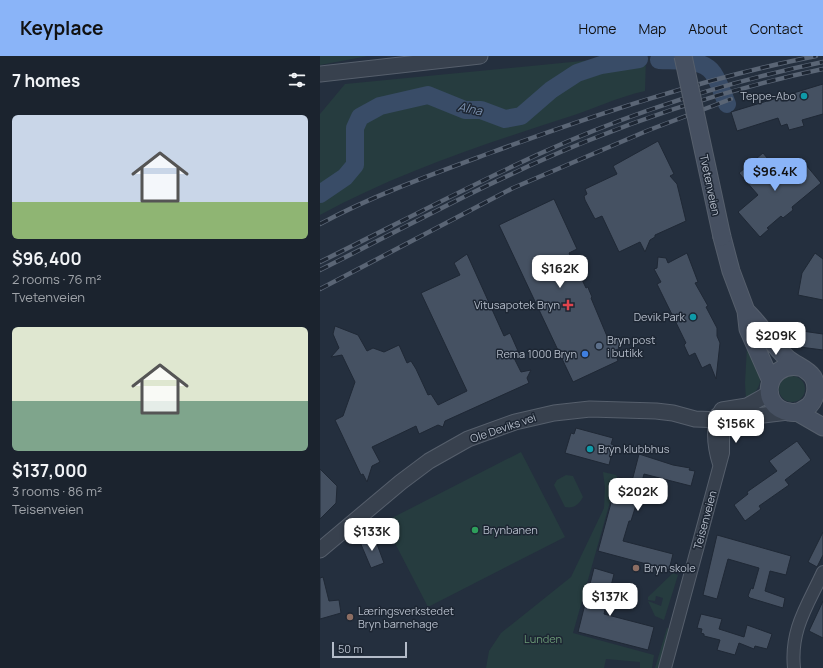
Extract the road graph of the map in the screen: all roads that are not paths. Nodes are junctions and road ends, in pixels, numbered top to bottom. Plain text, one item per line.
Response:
1 (480, 56) edge
2 (683, 56) edge
3 (320, 74) edge
4 (746, 311) junction
5 (799, 367) junction
6 (770, 387) junction
7 (820, 394) edge
8 (793, 412) junction
9 (718, 417) junction
10 (823, 427) edge
11 (320, 550) edge
12 (823, 572) edge
13 (665, 668) edge
14 (794, 668) edge

1 - 3 street
2 - 4 main road, Tvetenveien, bridge
4 - 5 main road, Tvetenveien
4 - 6 main road, Tvetenveien
5 - 6 main road
5 - 7 main road, Tvetenveien
6 - 8 main road, Tvetenveien
6 - 9 street, Ole Deviks vei
7 - 8 main road, Tvetenveien
8 - 9 street, Ole Deviks vei
8 - 10 main road, Tvetenveien
9 - 11 street, Ole Deviks vei
9 - 13 street, Teisenveien
12 - 14 street

